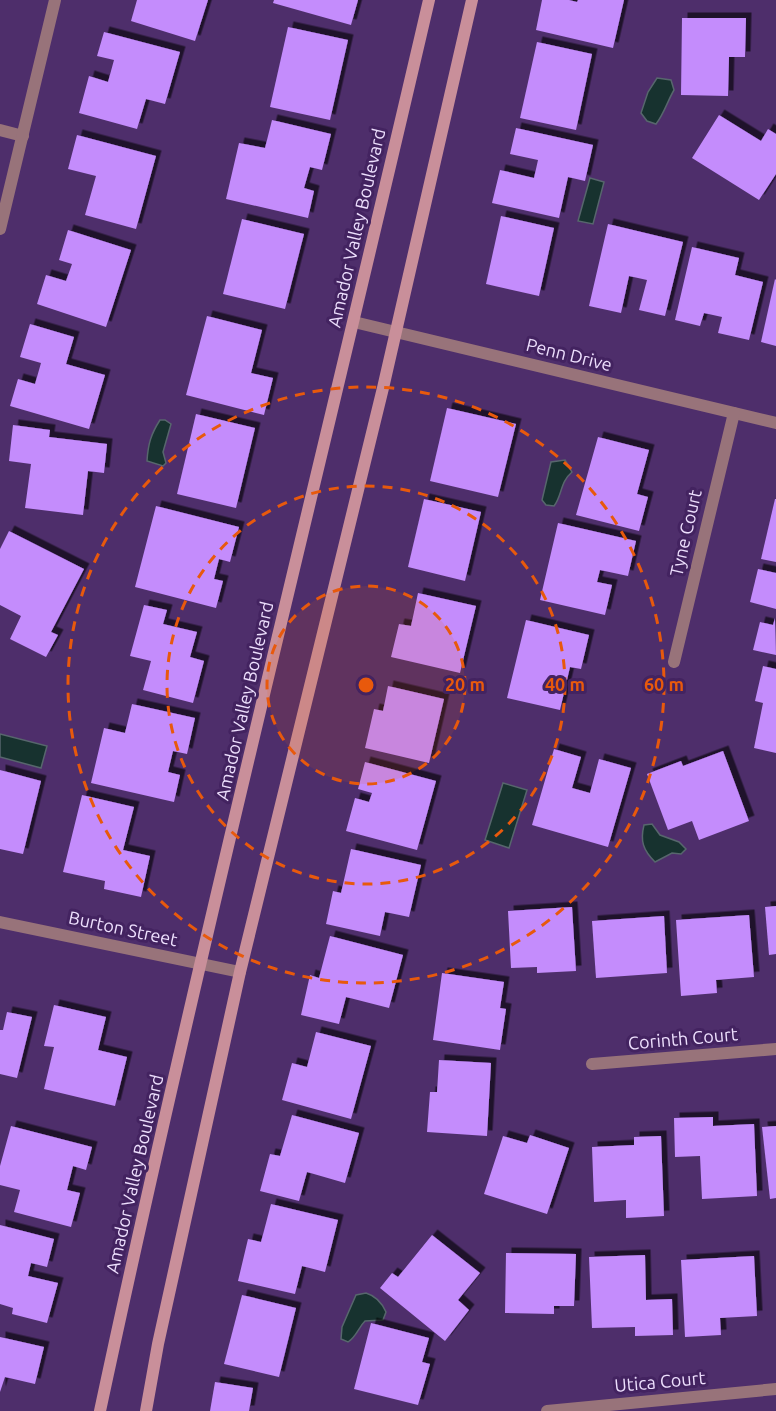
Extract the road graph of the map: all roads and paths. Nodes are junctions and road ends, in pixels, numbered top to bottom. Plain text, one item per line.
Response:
1 (55, 0) edge
2 (429, 0) edge
3 (472, 0) edge
4 (0, 130) edge
5 (23, 136) junction
6 (0, 229) edge
7 (354, 322) junction
8 (397, 331) junction
9 (734, 413) junction
10 (776, 423) edge
11 (674, 662) dead end
12 (0, 922) edge
13 (201, 964) junction
14 (240, 972) junction
15 (776, 1049) edge
16 (592, 1065) dead end
17 (776, 1389) edge
18 (100, 1411) edge
19 (146, 1411) edge
20 (548, 1411) edge

1 - 5 street
2 - 7 street, Amador Valley Boulevard
3 - 8 street
4 - 5 street
5 - 6 street
7 - 8 street, Penn Drive
7 - 13 street, Amador Valley Boulevard
8 - 9 street, Penn Drive
8 - 14 street
9 - 10 street, Penn Drive
9 - 11 street, Tyne Court
12 - 13 street, Burton Street
13 - 14 street, Burton Street
13 - 18 street, Amador Valley Boulevard
14 - 19 street
15 - 16 street, Corinth Court
17 - 20 street, Utica Court

